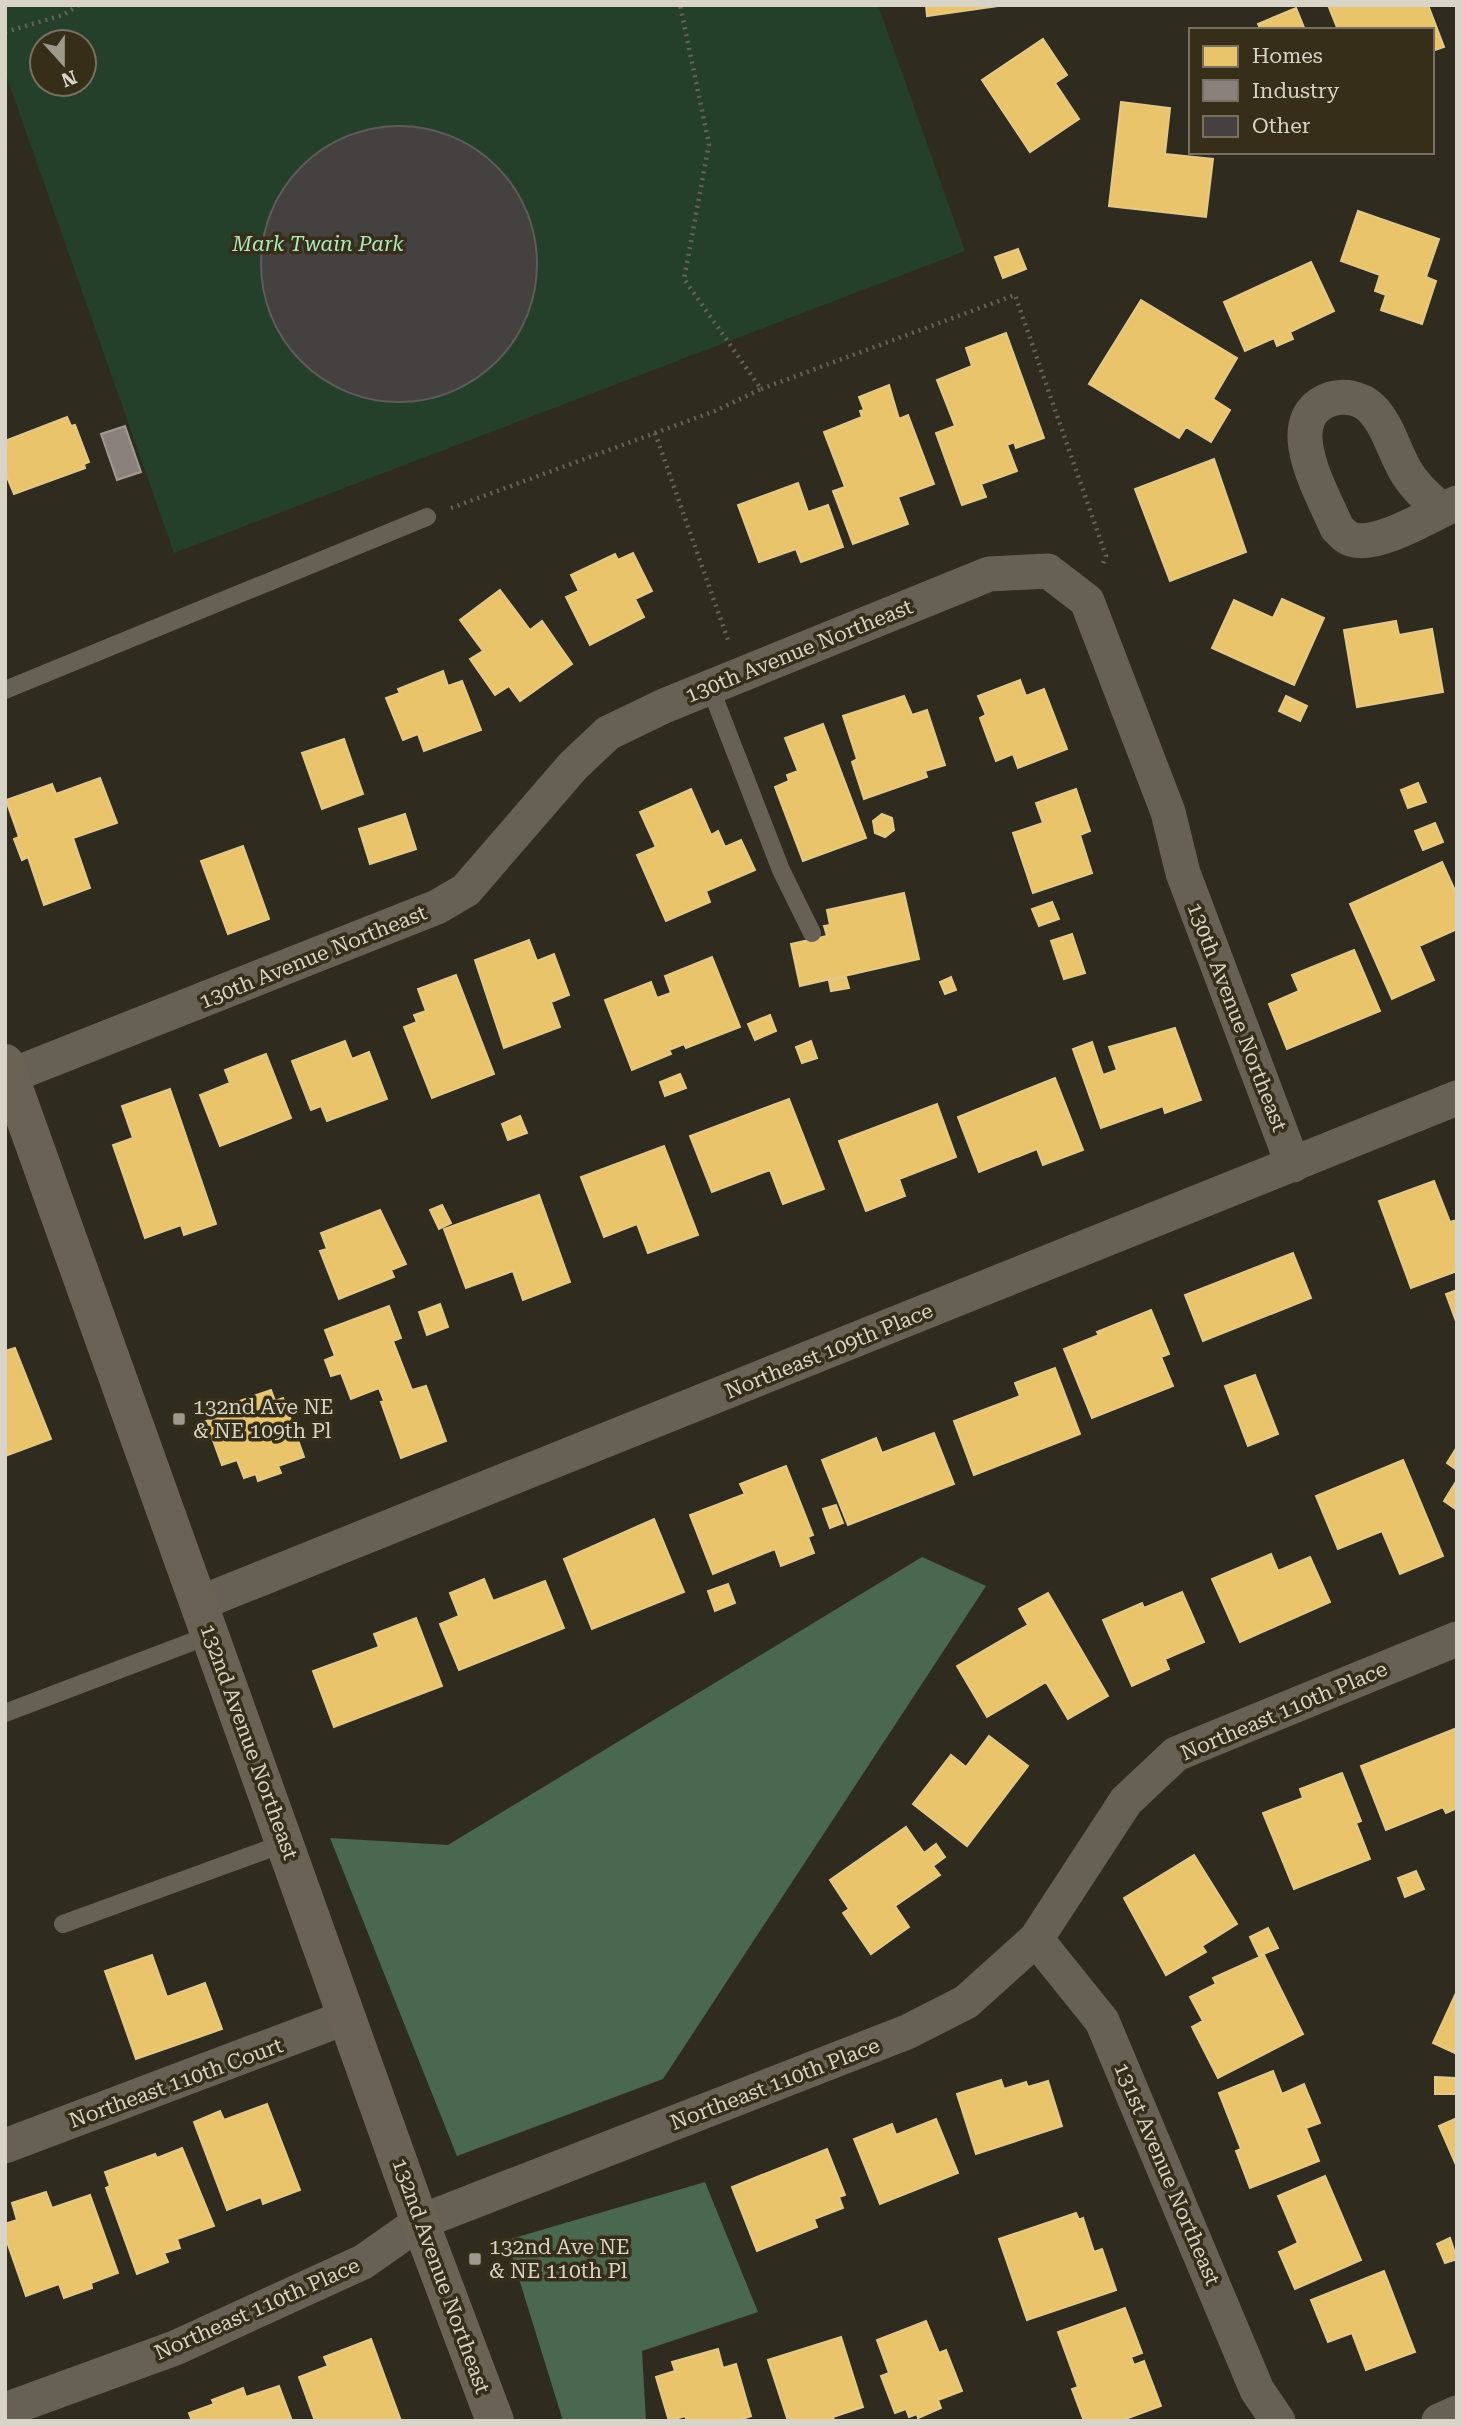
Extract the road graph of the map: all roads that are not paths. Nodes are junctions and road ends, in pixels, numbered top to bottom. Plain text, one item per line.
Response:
1 (427, 517) road end
2 (710, 687) junction
3 (5, 691) edge
4 (812, 933) dead end
5 (8, 1070) edge
6 (1457, 1098) edge
7 (1293, 1165) junction
8 (205, 1619) junction
9 (1457, 1639) edge
10 (5, 1713) edge
11 (285, 1843) junction
12 (63, 1924) dead end
13 (1036, 1939) junction
14 (347, 2017) junction
15 (5, 2147) edge
16 (420, 2222) junction
17 (5, 2410) edge
18 (1457, 2413) edge
19 (495, 2421) edge
20 (1278, 2421) edge
21 (1439, 2421) edge

1 - 3 lane
2 - 4 lane
2 - 5 street, 130th Avenue Northeast
2 - 7 street, 130th Avenue Northeast
5 - 8 street, 132nd Avenue Northeast
6 - 7 street, Northeast 109th Place
7 - 8 street, Northeast 109th Place
8 - 10 lane, Northeast 109th Place
8 - 11 street, 132nd Avenue Northeast
9 - 13 street, Northeast 110th Place
11 - 12 lane
11 - 14 street, 132nd Avenue Northeast
13 - 16 street, Northeast 110th Place
13 - 20 street, 131st Avenue Northeast
14 - 15 street, Northeast 110th Court
14 - 16 street, 132nd Avenue Northeast
16 - 17 street, Northeast 110th Place
16 - 19 street, 132nd Avenue Northeast
18 - 21 street

